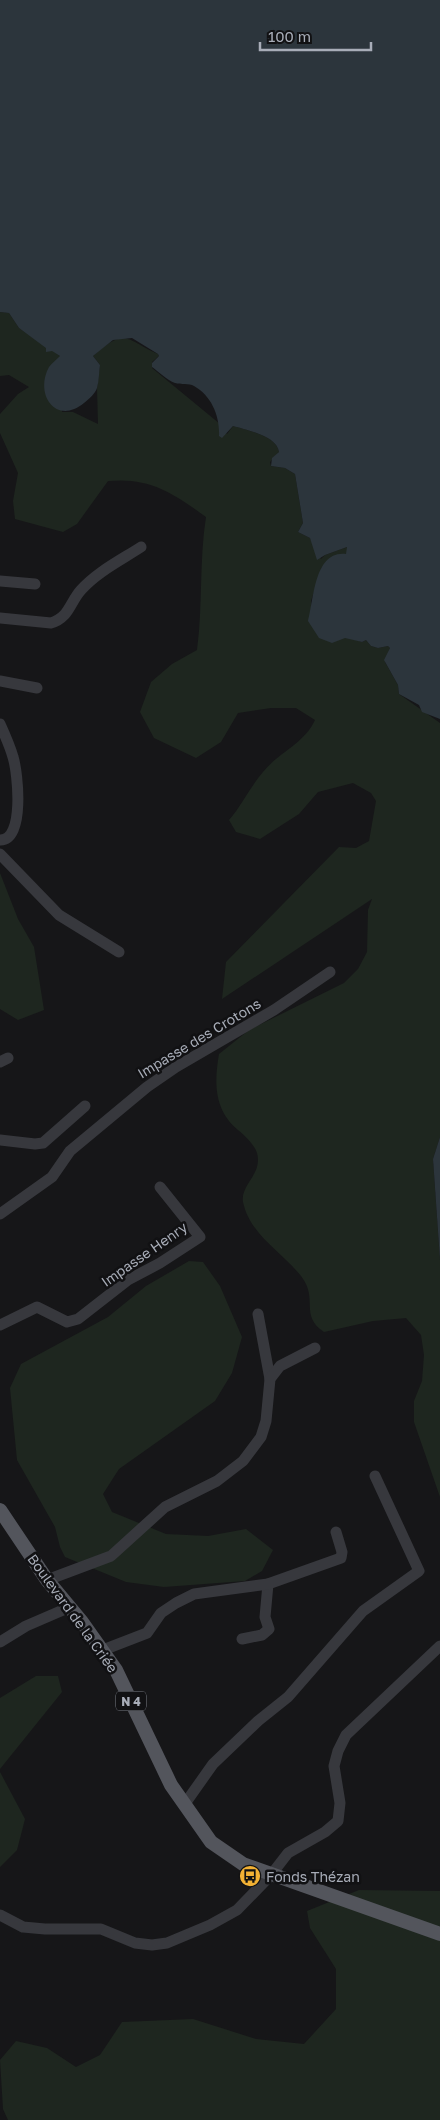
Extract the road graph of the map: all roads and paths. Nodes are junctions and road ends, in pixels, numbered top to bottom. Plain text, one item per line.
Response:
1 (141, 547) dead end
2 (0, 581) edge
3 (35, 584) dead end
4 (0, 618) edge
5 (0, 681) edge
6 (37, 688) dead end
7 (0, 724) edge
8 (0, 840) edge
9 (0, 854) edge
10 (119, 952) dead end
11 (330, 972) dead end
12 (85, 1106) dead end
13 (0, 1140) edge
14 (160, 1187) dead end
15 (0, 1214) edge
16 (258, 1314) dead end
17 (0, 1325) edge
18 (315, 1348) dead end
19 (270, 1379) junction
20 (375, 1476) dead end
21 (0, 1510) edge
22 (336, 1532) dead end
23 (47, 1580) junction
24 (268, 1584) junction
25 (70, 1607) junction
26 (242, 1639) dead end
27 (0, 1642) edge
28 (440, 1646) edge
29 (103, 1650) junction
30 (184, 1805) junction
31 (271, 1875) junction
32 (0, 1915) edge
33 (440, 1934) edge

1 - 4 street
2 - 3 street
5 - 6 street
7 - 8 street
9 - 10 street
11 - 15 street, Impasse des Crotons
12 - 13 street
14 - 17 street, Impasse Henry
16 - 19 street
18 - 19 street
19 - 23 street
20 - 30 street
21 - 23 main road, Boulevard de la Criée / N 4
22 - 24 street
23 - 25 main road, Boulevard de la Criée / N 4
24 - 26 street
24 - 29 street
25 - 27 street
25 - 29 main road, Boulevard de la Criée / N 4
28 - 31 street
29 - 30 main road, Boulevard de la Criée / N 4
30 - 31 main road, Boulevard de la Criée / N 4
31 - 32 street
31 - 33 main road, Boulevard de la Criée / N 4

